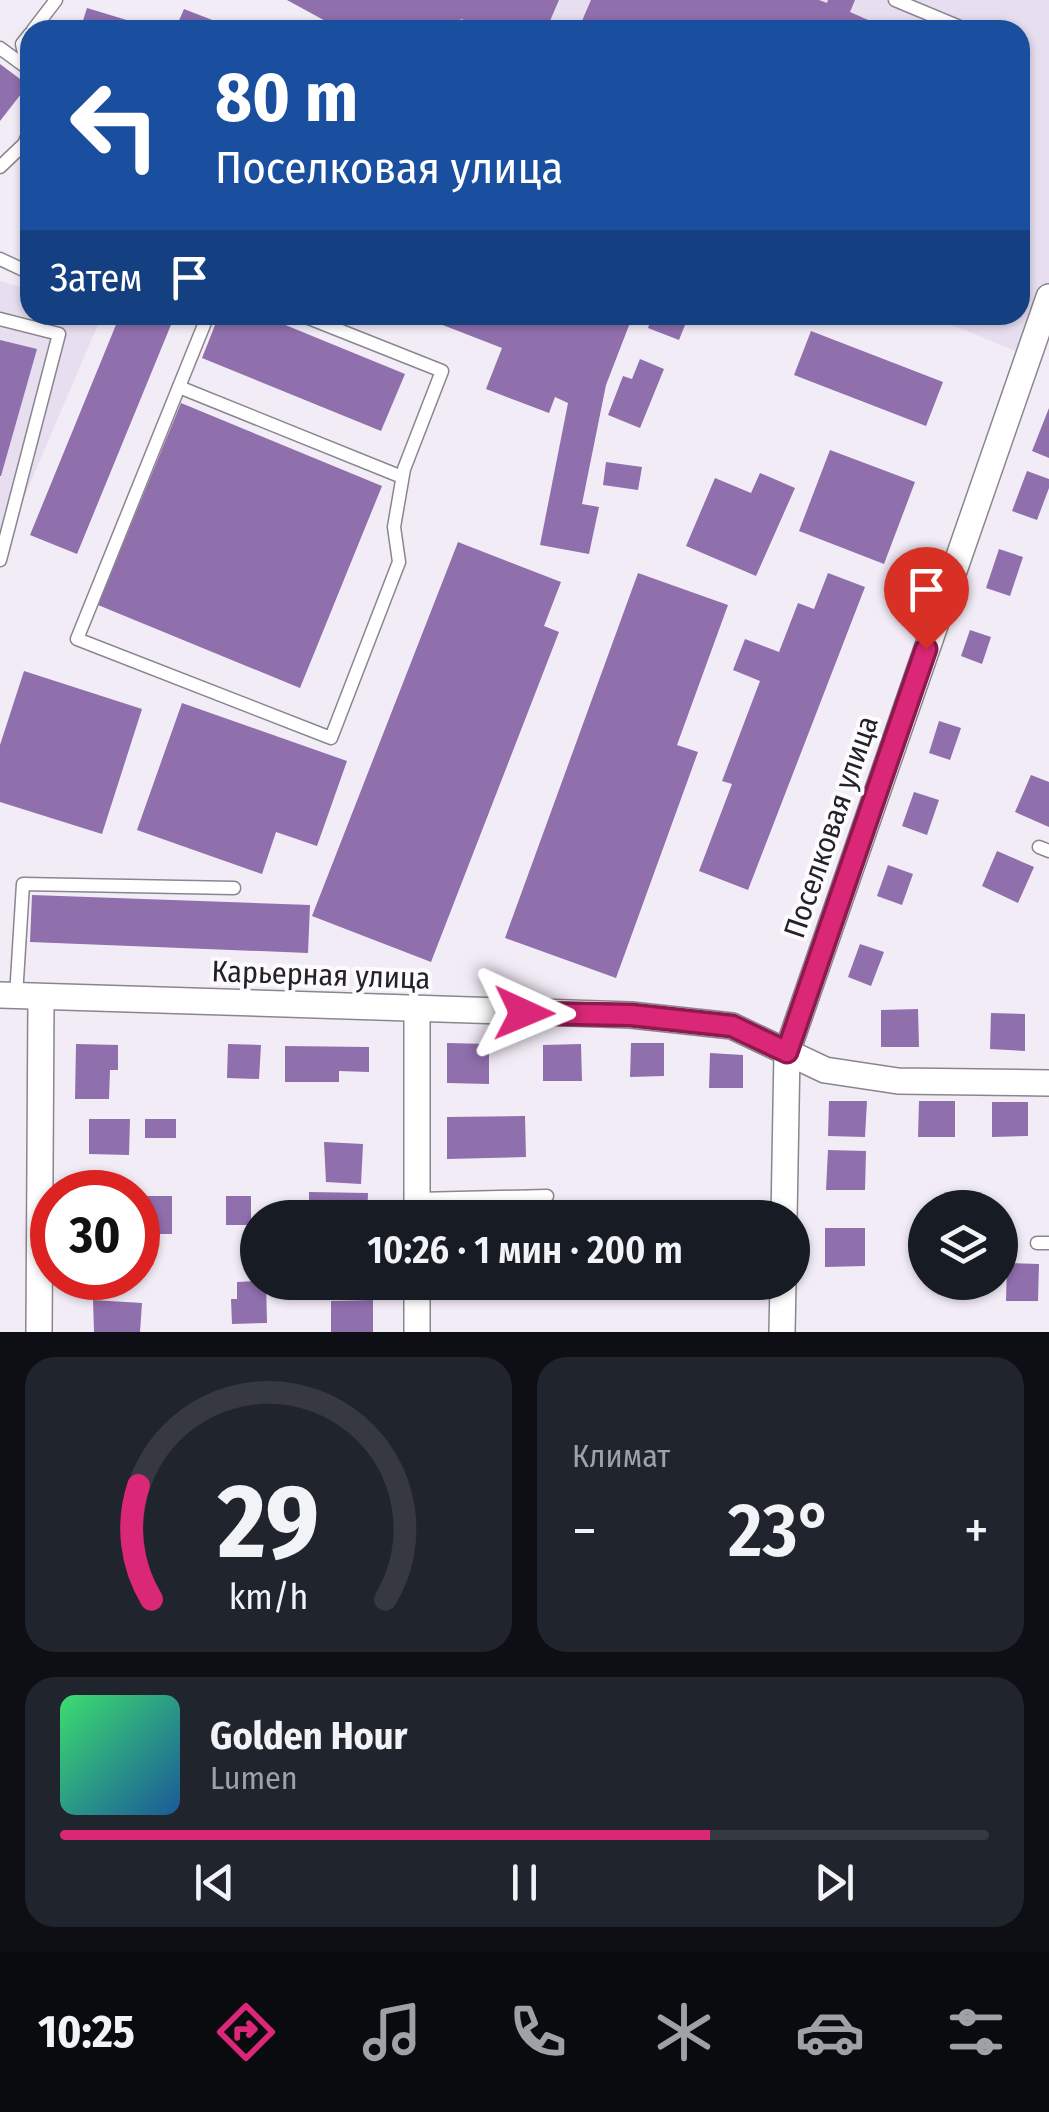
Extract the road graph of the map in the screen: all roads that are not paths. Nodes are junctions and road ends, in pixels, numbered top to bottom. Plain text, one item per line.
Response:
1 (895, 0) edge
2 (943, 20) edge
3 (20, 148) edge
4 (0, 167) edge
5 (1049, 296) edge
6 (24, 325) edge
7 (204, 325) edge
8 (326, 325) edge
9 (179, 387) junction
10 (402, 477) junction
11 (4, 532) edge
12 (0, 560) edge
13 (234, 888) dead end
14 (19, 997) edge
15 (417, 1011) junction
16 (787, 1052) junction
17 (1049, 1083) edge
18 (547, 1196) dead end
19 (417, 1200) edge
20 (504, 1200) edge
21 (784, 1200) edge
22 (417, 1300) edge
23 (783, 1300) edge
24 (39, 1332) edge
25 (417, 1332) edge
26 (782, 1332) edge

1 - 2 lane
3 - 4 lane
5 - 16 street, Поселковая улица
6 - 11 lane
7 - 9 lane
8 - 10 lane
9 - 10 lane
9 - 10 lane
11 - 12 lane
13 - 14 lane
14 - 15 street, Карьерная улица
14 - 24 street
15 - 16 street, Карьерная улица
15 - 19 street
16 - 17 street, Карьерная улица
16 - 21 street, Поселковая улица
18 - 20 lane
22 - 25 street
23 - 26 street

